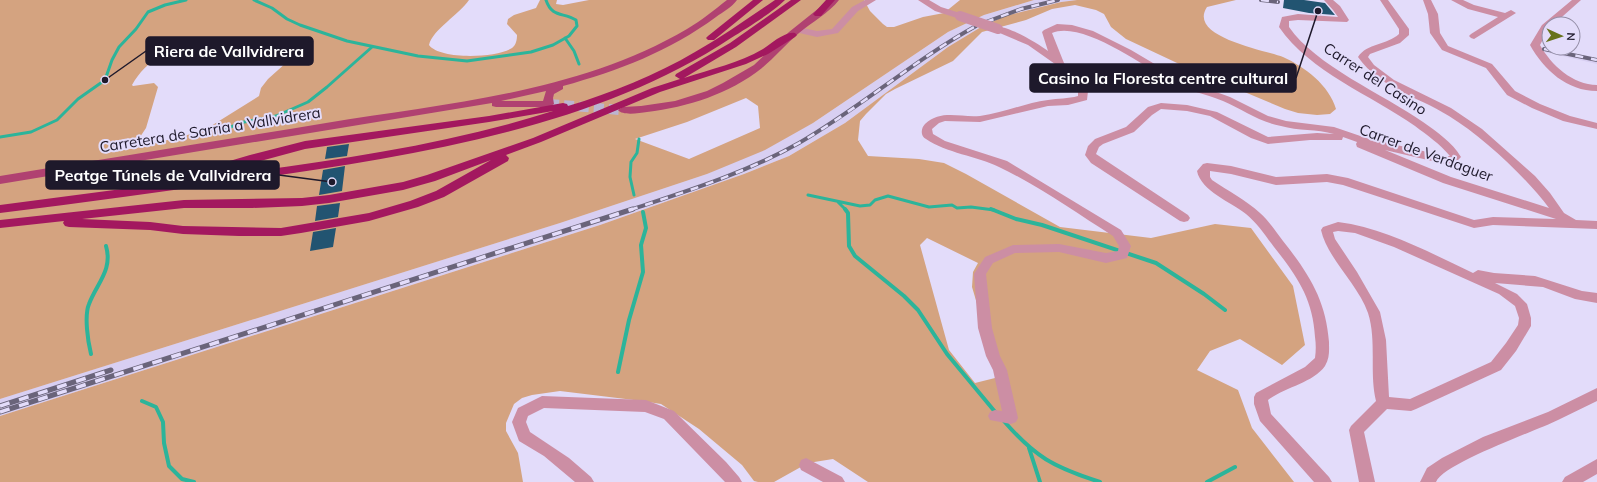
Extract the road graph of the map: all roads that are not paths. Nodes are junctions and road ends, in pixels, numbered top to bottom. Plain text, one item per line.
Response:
1 (733, 0) edge
2 (759, 0) edge
3 (781, 0) edge
4 (797, 0) edge
5 (831, 0) edge
6 (835, 0) edge
7 (872, 0) edge
8 (922, 0) edge
9 (1328, 0) edge
10 (1384, 0) edge
11 (1427, 0) edge
12 (1455, 0) edge
13 (1577, 0) edge
14 (818, 14) junction
15 (795, 32) junction
16 (1474, 36) dead end
17 (1057, 62) junction
18 (588, 76) junction
19 (626, 88) junction
20 (1597, 88) edge
21 (639, 96) junction
22 (599, 99) junction
23 (623, 110) tunnel mouth
24 (425, 111) junction
25 (1597, 126) edge
26 (536, 140) junction
27 (1367, 144) junction
28 (0, 180) edge
29 (143, 190) junction
30 (0, 209) edge
31 (1560, 216) junction
32 (1184, 218) dead end
33 (0, 224) edge
34 (1573, 224) junction
35 (1597, 225) edge
36 (1455, 270) junction
37 (1597, 298) edge
38 (1597, 394) edge
39 (1384, 403) junction
40 (995, 416) dead end
41 (806, 465) dead end
42 (1597, 466) edge
43 (1581, 478) edge
44 (586, 482) edge
45 (734, 482) edge
46 (837, 482) edge
47 (1324, 482) edge
48 (1367, 482) edge
49 (1428, 482) edge
50 (1570, 482) edge

1 - 18 main road
2 - 19 highway
3 - 19 highway
4 - 21 highway
5 - 14 highway
6 - 14 main road
7 - 15 street
8 - 17 street, bridge
9 - 27 street, Carrer del Casino
10 - 31 street
11 - 25 street
12 - 16 street
13 - 20 street
14 - 15 main road
15 - 21 highway
15 - 23 main road
17 - 27 street
17 - 40 street
18 - 24 main road
18 - 24 main road
19 - 22 highway
21 - 26 highway
22 - 29 highway
22 - 29 highway
24 - 28 main road, Carretera de Sarria a Vallvidrera
26 - 33 highway
26 - 33 highway
27 - 31 street, Carrer de Verdaguer
27 - 32 street, Carrer de Verdaguer
29 - 30 highway
31 - 34 street, Carrer de Verdaguer
34 - 35 street
34 - 47 street
36 - 37 street
36 - 39 street
36 - 39 street
38 - 49 street
39 - 48 street
41 - 46 street
42 - 43 street
43 - 50 street
44 - 45 street

